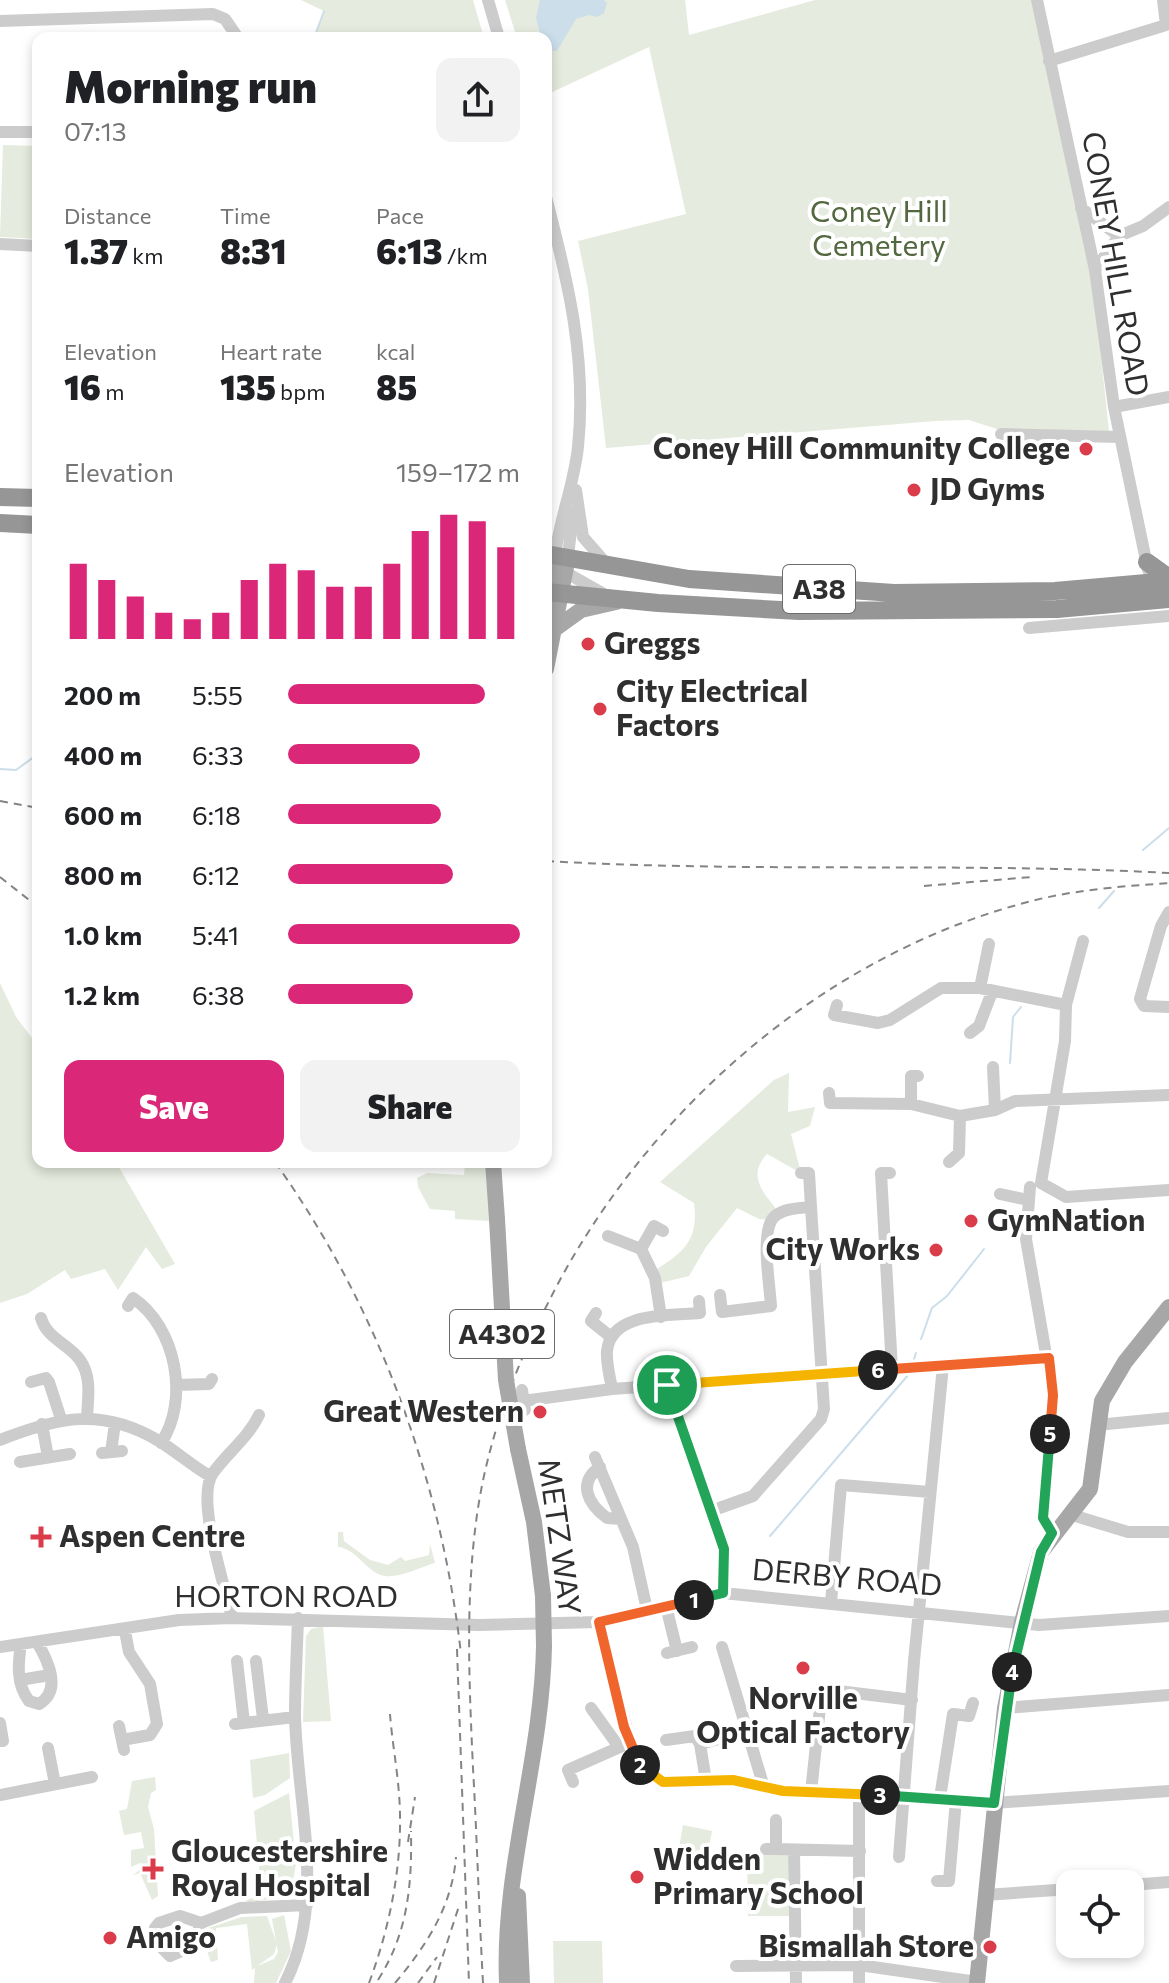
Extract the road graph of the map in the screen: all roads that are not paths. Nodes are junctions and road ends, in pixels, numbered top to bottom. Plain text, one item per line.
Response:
1 (488, 0) edge
2 (1037, 0) edge
3 (1163, 0) edge
4 (0, 21) edge
5 (234, 32) edge
6 (497, 32) edge
7 (1049, 61) junction
8 (0, 132) edge
9 (32, 132) edge
10 (1169, 207) edge
11 (1081, 208) junction
12 (552, 220) edge
13 (1119, 236) junction
14 (0, 244) edge
15 (32, 246) edge
16 (1095, 270) junction
17 (1169, 397) edge
18 (1114, 407) junction
19 (1001, 434) dead end
20 (1120, 437) junction
21 (574, 483) junction
22 (0, 497) edge
23 (32, 498) edge
24 (562, 514) junction
25 (0, 523) edge
26 (32, 525) edge
27 (552, 526) edge
28 (1147, 562) junction
29 (614, 567) junction
30 (634, 571) junction
31 (554, 574) edge
32 (1169, 580) edge
33 (1156, 595) edge
34 (633, 601) junction
35 (552, 606) edge
36 (1169, 616) edge
37 (552, 622) edge
38 (1029, 628) dead end
39 (1169, 912) edge
40 (1083, 941) dead end
41 (989, 944) dead end
42 (986, 990) junction
43 (1066, 1005) junction
44 (1169, 1007) edge
45 (835, 1015) dead end
46 (970, 1033) dead end
47 (993, 1067) dead end
48 (918, 1076) dead end
49 (829, 1093) dead end
50 (1169, 1095) edge
51 (1055, 1098) junction
52 (911, 1104) junction
53 (995, 1110) junction
54 (960, 1116) junction
55 (949, 1162) dead end
56 (493, 1168) edge
57 (500, 1168) edge
58 (801, 1173) dead end
59 (890, 1173) dead end
60 (1033, 1190) junction
61 (1169, 1190) edge
62 (1000, 1194) dead end
63 (811, 1207) junction
64 (497, 1219) junction
65 (663, 1231) dead end
66 (608, 1236) dead end
67 (641, 1249) junction
68 (720, 1295) dead end
69 (128, 1298) dead end
70 (699, 1301) dead end
71 (1169, 1307) edge
72 (596, 1313) dead end
73 (661, 1317) junction
74 (40, 1324) dead end
75 (611, 1337) junction
76 (1049, 1358) junction
77 (943, 1366) junction
78 (892, 1369) junction
79 (822, 1375) junction
80 (31, 1382) dead end
81 (176, 1385) junction
82 (209, 1385) dead end
83 (667, 1385) junction
84 (612, 1389) junction
85 (523, 1400) dead end
86 (259, 1415) dead end
87 (87, 1417) junction
88 (1169, 1418) edge
89 (61, 1419) junction
90 (115, 1423) junction
91 (42, 1424) junction
92 (1097, 1425) junction
93 (0, 1439) edge
94 (161, 1443) junction
95 (112, 1452) dead end
96 (70, 1454) dead end
97 (48, 1457) junction
98 (20, 1462) dead end
99 (210, 1476) junction
100 (930, 1492) junction
101 (711, 1511) junction
102 (1072, 1515) junction
103 (621, 1519) junction
104 (1169, 1532) edge
105 (1052, 1533) junction
106 (723, 1593) junction
107 (831, 1603) junction
108 (666, 1606) junction
109 (647, 1610) junction
110 (919, 1610) junction
111 (1169, 1616) edge
112 (232, 1618) junction
113 (298, 1618) junction
114 (599, 1622) junction
115 (1022, 1622) junction
116 (479, 1625) joint
117 (125, 1631) junction
118 (37, 1642) junction
119 (21, 1644) junction
120 (0, 1647) edge
121 (692, 1647) dead end
122 (722, 1647) dead end
123 (237, 1661) dead end
124 (256, 1661) dead end
125 (50, 1675) junction
126 (20, 1680) junction
127 (1169, 1695) edge
128 (912, 1700) junction
129 (973, 1703) dead end
130 (591, 1708) dead end
131 (1005, 1708) junction
132 (295, 1717) junction
133 (118, 1719) dead end
134 (263, 1719) junction
135 (0, 1723) edge
136 (738, 1734) dead end
137 (666, 1740) dead end
138 (0, 1741) edge
139 (946, 1741) junction
140 (700, 1744) junction
141 (961, 1744) dead end
142 (624, 1745) junction
143 (48, 1748) dead end
144 (92, 1777) dead end
145 (706, 1781) junction
146 (573, 1782) dead end
147 (55, 1784) junction
148 (763, 1784) junction
149 (1169, 1791) edge
150 (811, 1792) junction
151 (859, 1794) junction
152 (0, 1795) edge
153 (903, 1796) junction
154 (940, 1798) junction
155 (956, 1800) junction
156 (994, 1803) junction
157 (776, 1820) dead end
158 (794, 1851) junction
159 (860, 1851) junction
160 (899, 1857) dead end
161 (517, 1862) junction
162 (937, 1881) dead end
163 (1169, 1882) edge
164 (1144, 1884) edge
165 (1056, 1890) edge
166 (985, 1895) junction
167 (307, 1905) junction
168 (201, 1923) dead end
169 (796, 1965) junction
170 (859, 1965) junction
171 (736, 1966) dead end
172 (285, 1983) edge
173 (507, 1983) edge
174 (522, 1983) edge
175 (796, 1983) edge
176 (859, 1983) edge
177 (977, 1983) edge

1 - 6 street
2 - 7 street, CONEY HILL ROAD
3 - 7 street
4 - 5 street
7 - 11 street, CONEY HILL ROAD
8 - 9 street
10 - 13 street
11 - 13 street
11 - 16 street, CONEY HILL ROAD
12 - 21 street
13 - 16 street
14 - 15 street
16 - 18 street, CONEY HILL ROAD
17 - 18 street
18 - 20 street, CONEY HILL ROAD
19 - 20 street
20 - 28 street, CONEY HILL ROAD
21 - 24 street
21 - 29 street
21 - 31 street
22 - 23 highway
24 - 27 street
24 - 31 street
25 - 26 highway
28 - 32 highway
28 - 33 street, CONEY HILL ROAD
29 - 30 highway, A38
29 - 31 highway, A38
30 - 33 highway, A38
30 - 34 highway
31 - 34 highway, A38
31 - 35 main road
32 - 33 highway, A38
33 - 34 highway, A38
34 - 37 main road
36 - 38 street
39 - 44 street
40 - 43 street
41 - 42 street
42 - 43 street
42 - 45 street
42 - 46 street
43 - 51 street
47 - 53 street
48 - 52 street
49 - 52 street
50 - 51 street
51 - 53 street
51 - 60 street
52 - 54 street
53 - 54 street
54 - 55 street
56 - 64 main road, METZ WAY / A4302
57 - 64 main road, METZ WAY / A4302
58 - 63 street
59 - 78 street
60 - 61 street
60 - 62 street
60 - 76 street
63 - 68 street
63 - 79 street
64 - 161 main road, METZ WAY / A4302, bridge
65 - 67 street
66 - 67 street
67 - 73 street
69 - 81 street
70 - 73 street
71 - 92 main road
72 - 75 street
73 - 75 street
74 - 87 street
75 - 84 street
76 - 77 street
76 - 105 street
77 - 78 street
77 - 100 street
78 - 79 street
79 - 83 street
79 - 101 street
80 - 89 street
81 - 82 street
81 - 94 street
83 - 84 street
83 - 101 street
84 - 85 street
86 - 99 street
87 - 89 street
87 - 90 street
88 - 92 street
89 - 91 street
90 - 94 street
90 - 95 street
91 - 93 street
91 - 97 street
92 - 102 main road
94 - 99 street
96 - 97 street
97 - 98 street
99 - 112 street
100 - 107 street
100 - 110 street
101 - 106 street
102 - 104 street
102 - 105 main road
103 - 103 street
103 - 109 street
105 - 115 main road
106 - 107 street, DERBY ROAD
106 - 108 street, DERBY ROAD
107 - 110 street, DERBY ROAD
108 - 109 street, DERBY ROAD
108 - 121 street
109 - 114 street, DERBY ROAD
110 - 115 street, DERBY ROAD
110 - 128 street
111 - 115 street, DERBY ROAD
112 - 113 street, HORTON ROAD
112 - 117 street, HORTON ROAD
113 - 116 street, HORTON ROAD
113 - 132 street
114 - 116 street, DERBY ROAD
114 - 142 street
115 - 131 main road
117 - 118 street, HORTON ROAD
117 - 133 street
118 - 119 street, HORTON ROAD
118 - 125 street
119 - 120 street, HORTON ROAD
119 - 126 street
122 - 148 street
123 - 134 street
124 - 134 street
125 - 126 street
125 - 126 street
127 - 131 street
128 - 150 street
128 - 153 street
129 - 139 street
130 - 142 street
131 - 156 main road
132 - 134 street
132 - 167 street
135 - 138 street
136 - 140 street
137 - 140 street
139 - 141 street
139 - 154 street
140 - 145 street
142 - 145 street
142 - 146 street
143 - 147 street
144 - 147 street
145 - 148 street
147 - 152 street
148 - 150 street
149 - 156 street
150 - 151 street
151 - 153 street
151 - 159 street
153 - 154 street
153 - 160 street
154 - 155 street
155 - 156 street
155 - 162 street
156 - 166 main road
157 - 158 street
158 - 159 street
158 - 169 street
159 - 170 street
161 - 173 main road, METZ WAY / A4302
161 - 174 main road, METZ WAY / A4302
163 - 164 street
165 - 166 street
166 - 177 main road
167 - 168 street
167 - 172 street
169 - 170 street
169 - 171 street
169 - 175 street
170 - 176 street
170 - 177 street

